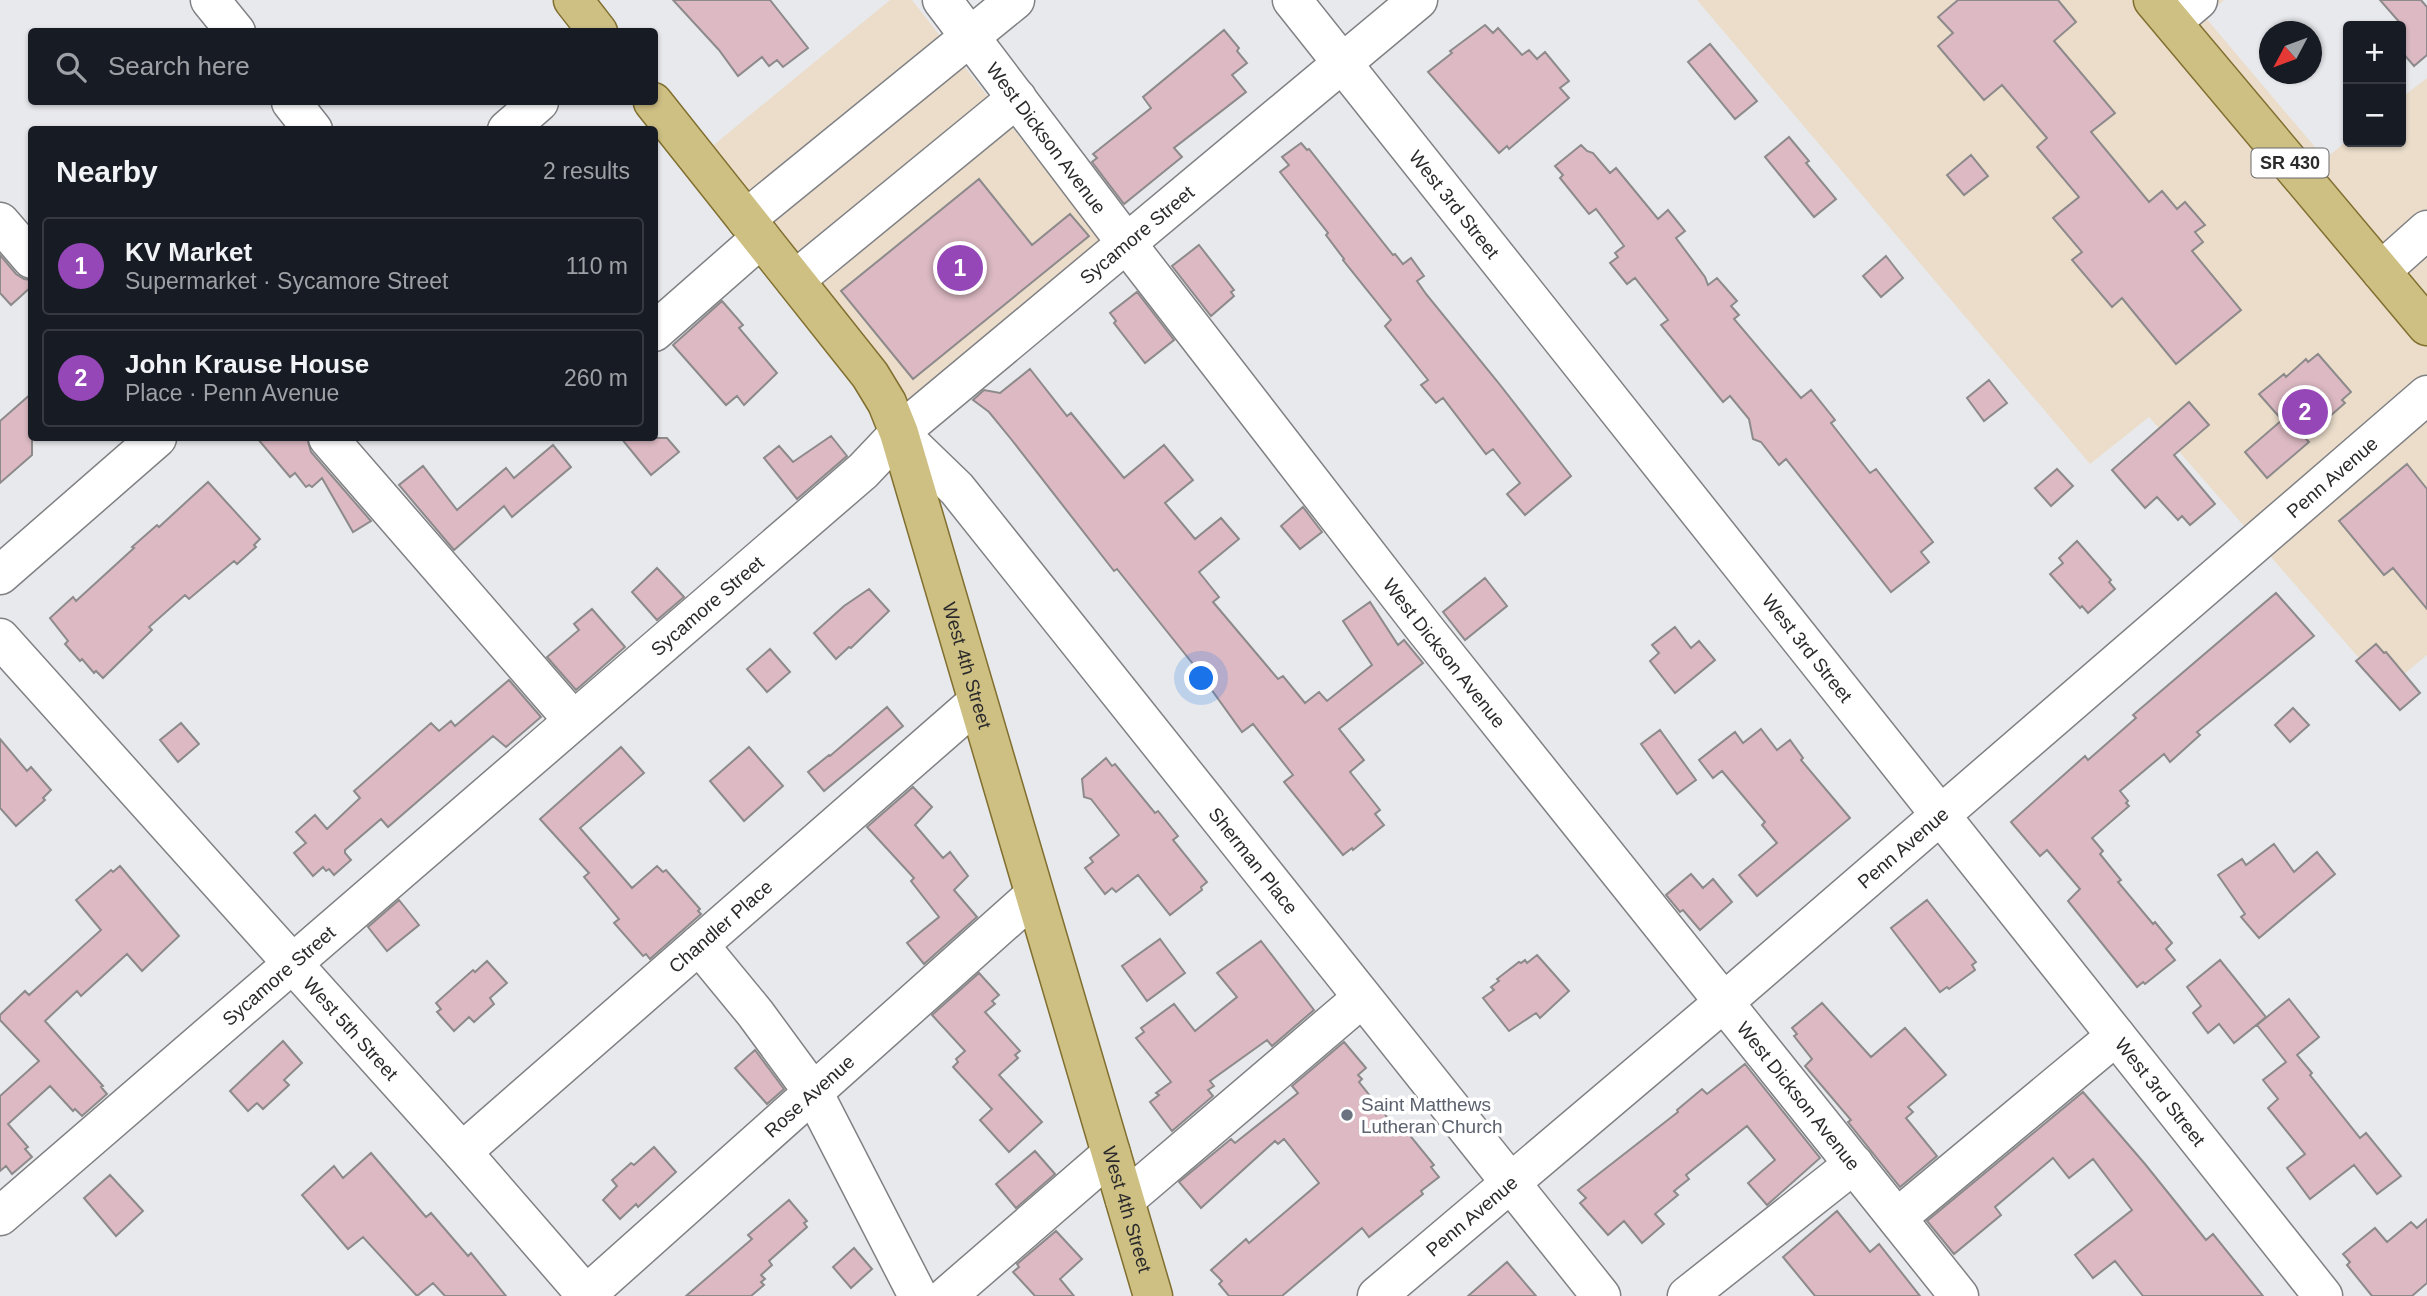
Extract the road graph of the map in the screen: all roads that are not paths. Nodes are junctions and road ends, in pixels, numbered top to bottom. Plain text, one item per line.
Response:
1 (210, 0) edge
2 (573, 0) edge
3 (942, 0) edge
4 (1015, 0) edge
5 (1292, 0) edge
6 (1418, 0) edge
7 (2174, 7) edge
8 (233, 28) edge
9 (595, 28) edge
10 (970, 38) junction
11 (1342, 63) junction
12 (1017, 98) junction
13 (293, 105) edge
14 (536, 105) edge
15 (655, 105) edge
16 (310, 126) edge
17 (512, 126) edge
18 (0, 222) edge
19 (753, 228) junction
20 (2427, 230) edge
21 (1127, 244) junction
22 (28, 254) edge
23 (2381, 271) junction
24 (795, 280) junction
25 (2427, 326) edge
26 (658, 328) edge
27 (2427, 395) edge
28 (899, 433) junction
29 (154, 441) edge
30 (331, 441) edge
31 (0, 575) edge
32 (0, 638) edge
33 (978, 702) junction
34 (573, 720) junction
35 (1940, 814) junction
36 (1033, 896) junction
37 (699, 945) junction
38 (292, 963) junction
39 (1362, 998) junction
40 (1724, 1002) junction
41 (2116, 1036) junction
42 (813, 1092) junction
43 (462, 1152) junction
44 (1111, 1154) junction
45 (1854, 1164) junction
46 (1509, 1182) junction
47 (1125, 1200) junction
48 (0, 1216) edge
49 (1897, 1218) junction
50 (587, 1296) edge
51 (919, 1296) edge
52 (947, 1296) edge
53 (1153, 1296) edge
54 (1377, 1296) edge
55 (1601, 1296) edge
56 (1687, 1296) edge
57 (1959, 1296) edge
58 (2323, 1296) edge

1 - 8 street
2 - 9 main road
3 - 10 street, West Dickson Avenue
4 - 10 street
5 - 11 street, West 3rd Street
6 - 11 street, Sycamore Street
7 - 23 main road, SR 430
10 - 12 street, West Dickson Avenue
10 - 19 street
11 - 21 street, Sycamore Street
11 - 35 street, West 3rd Street
12 - 21 street, West Dickson Avenue
12 - 24 street
13 - 16 street
14 - 17 street
15 - 19 main road, West 4th Street
18 - 22 street
19 - 24 main road, West 4th Street
19 - 26 street
20 - 23 street
21 - 28 street, Sycamore Street
21 - 40 street, West Dickson Avenue
23 - 25 main road, SR 430
24 - 28 main road, West 4th Street
27 - 35 street, Penn Avenue
28 - 33 main road, West 4th Street
28 - 34 street, Sycamore Street
28 - 39 street, Sherman Place
29 - 31 street
30 - 34 street
32 - 38 street, West 5th Street
33 - 36 main road, West 4th Street
33 - 37 street, Chandler Place
34 - 38 street, Sycamore Street
35 - 40 street, Penn Avenue
35 - 41 street, West 3rd Street
36 - 42 street, Rose Avenue
36 - 44 main road, West 4th Street
37 - 42 street
37 - 43 street, Chandler Place
38 - 43 street, West 5th Street
38 - 48 street, Sycamore Street
39 - 46 street, Sherman Place
39 - 47 street
40 - 45 street, West Dickson Avenue
40 - 46 street, Penn Avenue
41 - 49 street
41 - 58 street, West 3rd Street
42 - 50 street, Rose Avenue
42 - 51 street
43 - 50 street, West 5th Street
44 - 47 main road, West 4th Street
44 - 52 street
45 - 49 street, West Dickson Avenue
45 - 56 street
46 - 54 street, Penn Avenue
46 - 55 street, Sherman Place
47 - 53 main road, West 4th Street
49 - 57 street, West Dickson Avenue

